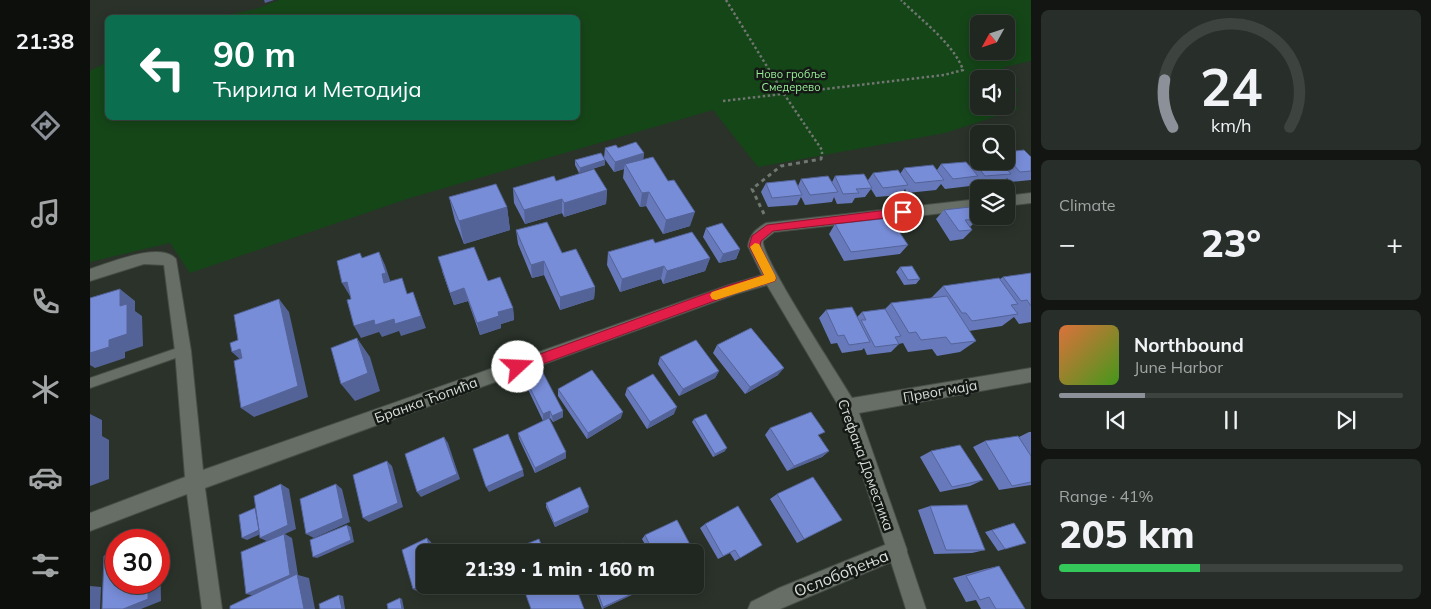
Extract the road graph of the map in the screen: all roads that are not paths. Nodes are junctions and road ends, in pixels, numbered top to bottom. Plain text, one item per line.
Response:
1 (1031, 198) edge
2 (1015, 199) edge
3 (970, 205) edge
4 (90, 275) edge
5 (771, 278) junction
6 (182, 351) junction
7 (1031, 375) edge
8 (90, 383) edge
9 (848, 407) junction
10 (195, 482) junction
11 (90, 522) edge
12 (897, 550) junction
13 (212, 609) edge
14 (758, 609) edge
15 (916, 609) edge

1 - 2 street
3 - 5 street, Стефана Доместика
4 - 6 street
5 - 9 street, Стефана Доместика
5 - 10 street, Бранка Ћопића
6 - 8 lane
6 - 10 street
7 - 9 street, Првог маја
9 - 12 street, Стефана Доместика
10 - 11 street, Бранка Ћопића
10 - 13 street
12 - 14 street, Ослобођења
12 - 15 street, Стефана Доместика

